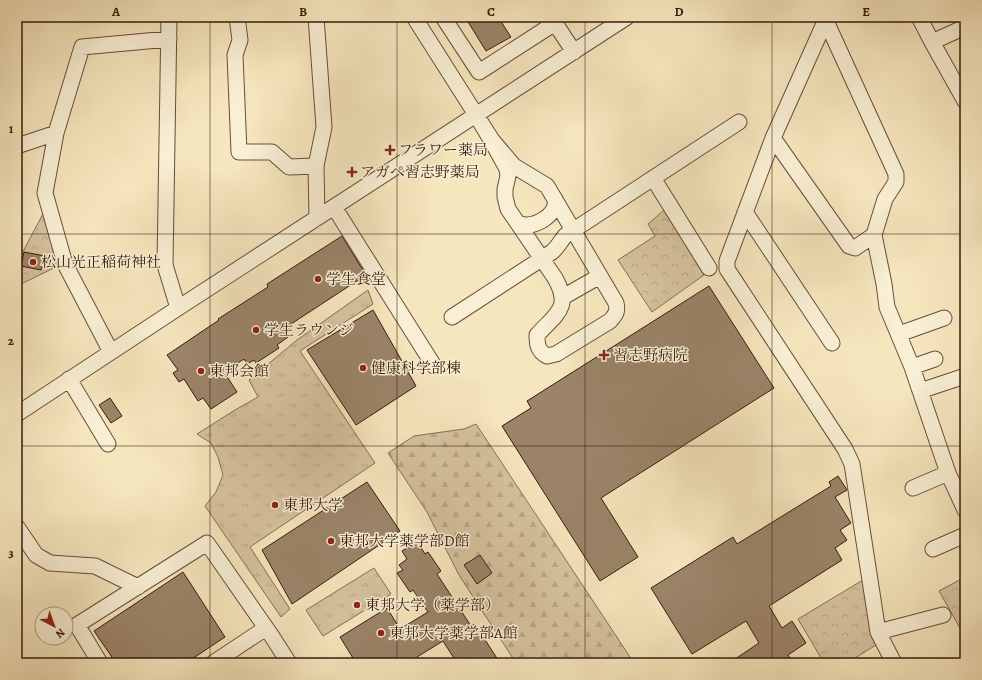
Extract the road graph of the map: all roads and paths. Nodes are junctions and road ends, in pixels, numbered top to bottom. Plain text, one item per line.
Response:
1 (169, 17) edge
2 (238, 17) edge
3 (316, 17) edge
4 (414, 17) edge
5 (443, 17) edge
6 (628, 17) edge
7 (919, 17) edge
8 (826, 19) edge
9 (553, 20) edge
10 (965, 27) edge
11 (169, 39) junction
12 (932, 42) junction
13 (574, 52) junction
14 (964, 98) edge
15 (476, 115) junction
16 (739, 122) dead end
17 (56, 133) junction
18 (773, 138) junction
19 (17, 146) edge
20 (316, 166) junction
21 (653, 178) junction
22 (555, 199) junction
23 (334, 207) junction
24 (745, 212) junction
25 (317, 218) junction
26 (518, 223) junction
27 (573, 231) junction
28 (874, 234) junction
29 (542, 259) junction
30 (709, 268) dead end
31 (600, 276) junction
32 (563, 296) junction
33 (178, 308) junction
34 (452, 316) dead end
35 (944, 318) dead end
36 (899, 334) junction
37 (832, 343) dead end
38 (111, 352) junction
39 (935, 358) dead end
40 (434, 366) dead end
41 (912, 367) junction
42 (965, 376) edge
43 (69, 379) junction
44 (920, 391) junction
45 (17, 414) edge
46 (108, 444) dead end
47 (948, 473) junction
48 (913, 488) dead end
49 (965, 510) edge
50 (17, 527) edge
51 (965, 535) edge
52 (933, 549) dead end
53 (138, 587) junction
54 (943, 616) dead end
55 (266, 628) junction
56 (878, 632) junction
57 (100, 663) edge
58 (213, 663) edge
59 (290, 663) edge
60 (894, 663) edge

1 - 11 street
2 - 20 street
3 - 20 street
4 - 15 street
5 - 9 street
6 - 13 street
7 - 12 street
8 - 18 street
8 - 28 street
9 - 13 street
10 - 12 street
11 - 17 street
11 - 33 street
12 - 14 street
13 - 15 street
15 - 22 street
15 - 23 street
15 - 26 street
16 - 21 street
17 - 19 street
17 - 38 street
18 - 24 street
18 - 28 street
20 - 25 street
21 - 27 street
21 - 30 street
22 - 26 street
22 - 27 street
23 - 25 street
23 - 40 street
24 - 37 street
24 - 56 street
25 - 33 street
26 - 29 street
27 - 29 street
27 - 31 street
28 - 36 street
29 - 32 street
29 - 34 street
31 - 32 street
31 - 32 street
33 - 38 street
35 - 36 street
36 - 41 street
38 - 43 street
39 - 41 street
41 - 44 street
42 - 44 street
43 - 45 street
43 - 46 street
44 - 47 street
47 - 48 street
47 - 49 street
50 - 53 street
51 - 52 street
53 - 55 street
53 - 57 street
54 - 56 street
55 - 58 street
55 - 59 street
56 - 60 street

